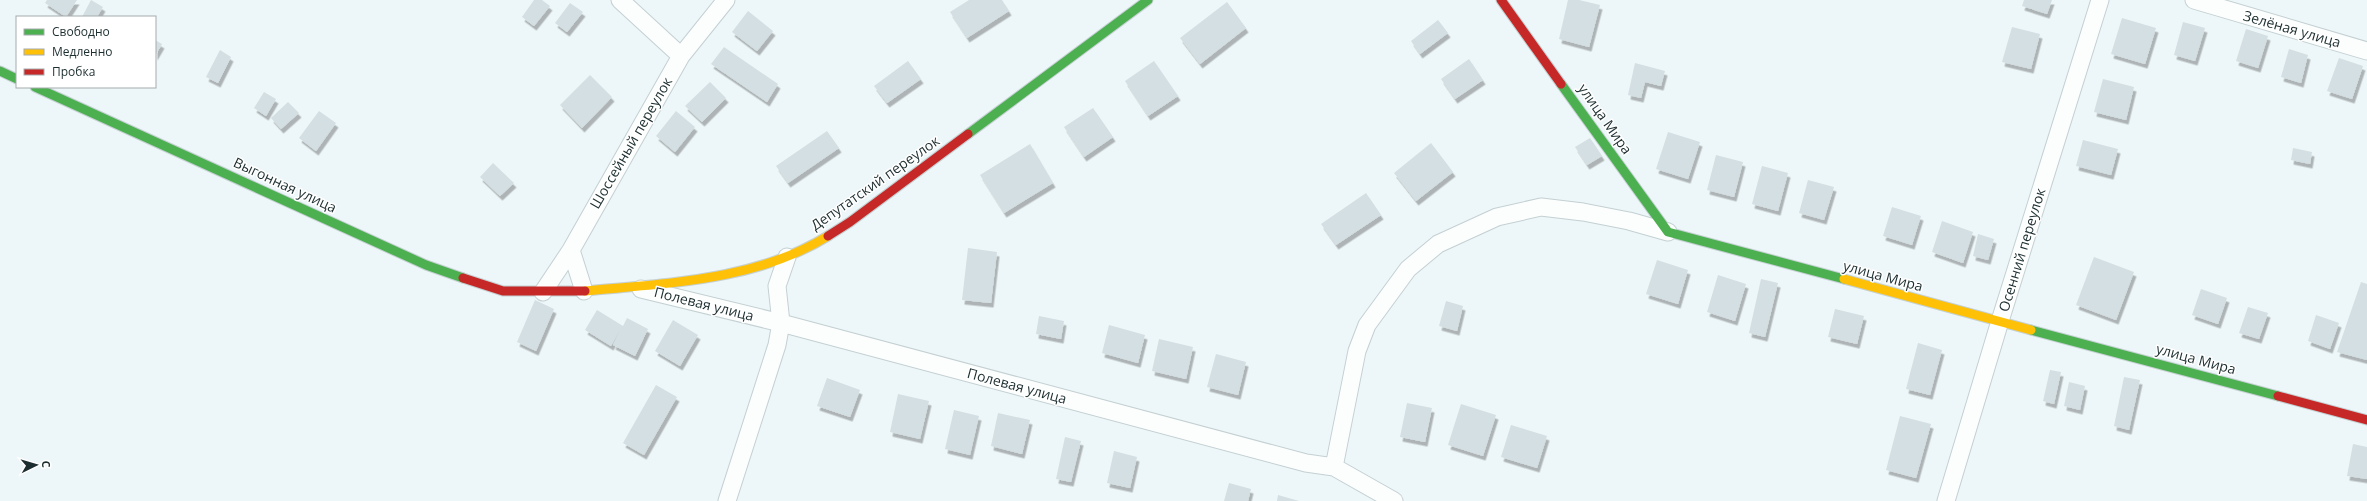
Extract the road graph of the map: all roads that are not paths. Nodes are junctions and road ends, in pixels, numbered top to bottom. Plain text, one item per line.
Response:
1 (620, 0) edge
2 (726, 0) edge
3 (1148, 0) edge
4 (1501, 0) edge
5 (2100, 0) edge
6 (2194, 0) edge
7 (2367, 51) edge
8 (681, 56) junction
9 (0, 71) edge
10 (16, 79) edge
11 (37, 88) edge
12 (1668, 232) junction
13 (571, 250) junction
14 (786, 257) junction
15 (633, 287) junction
16 (584, 291) junction
17 (536, 292) junction
18 (2000, 321) junction
19 (781, 323) junction
20 (2367, 420) edge
21 (1334, 467) junction
22 (727, 501) edge
23 (1394, 501) edge
24 (1946, 501) edge

1 - 8 street
2 - 8 street, Шоссейный переулок
3 - 14 street, Депутатский переулок
4 - 12 street, улица Мира
5 - 18 street, Осенний переулок
6 - 7 street, Зелёная улица
8 - 13 street, Шоссейный переулок
9 - 10 street
11 - 17 street, Выгонная улица
12 - 18 street, улица Мира
12 - 21 street
13 - 16 street
13 - 17 street, Шоссейный переулок
14 - 15 street, Депутатский переулок
14 - 19 street
15 - 16 street, Депутатский переулок
15 - 19 street, Полевая улица
16 - 17 street, Депутатский переулок
18 - 20 street, улица Мира
18 - 24 street, Осенний переулок
19 - 21 street, Полевая улица
19 - 22 street
21 - 23 street, Полевая улица

